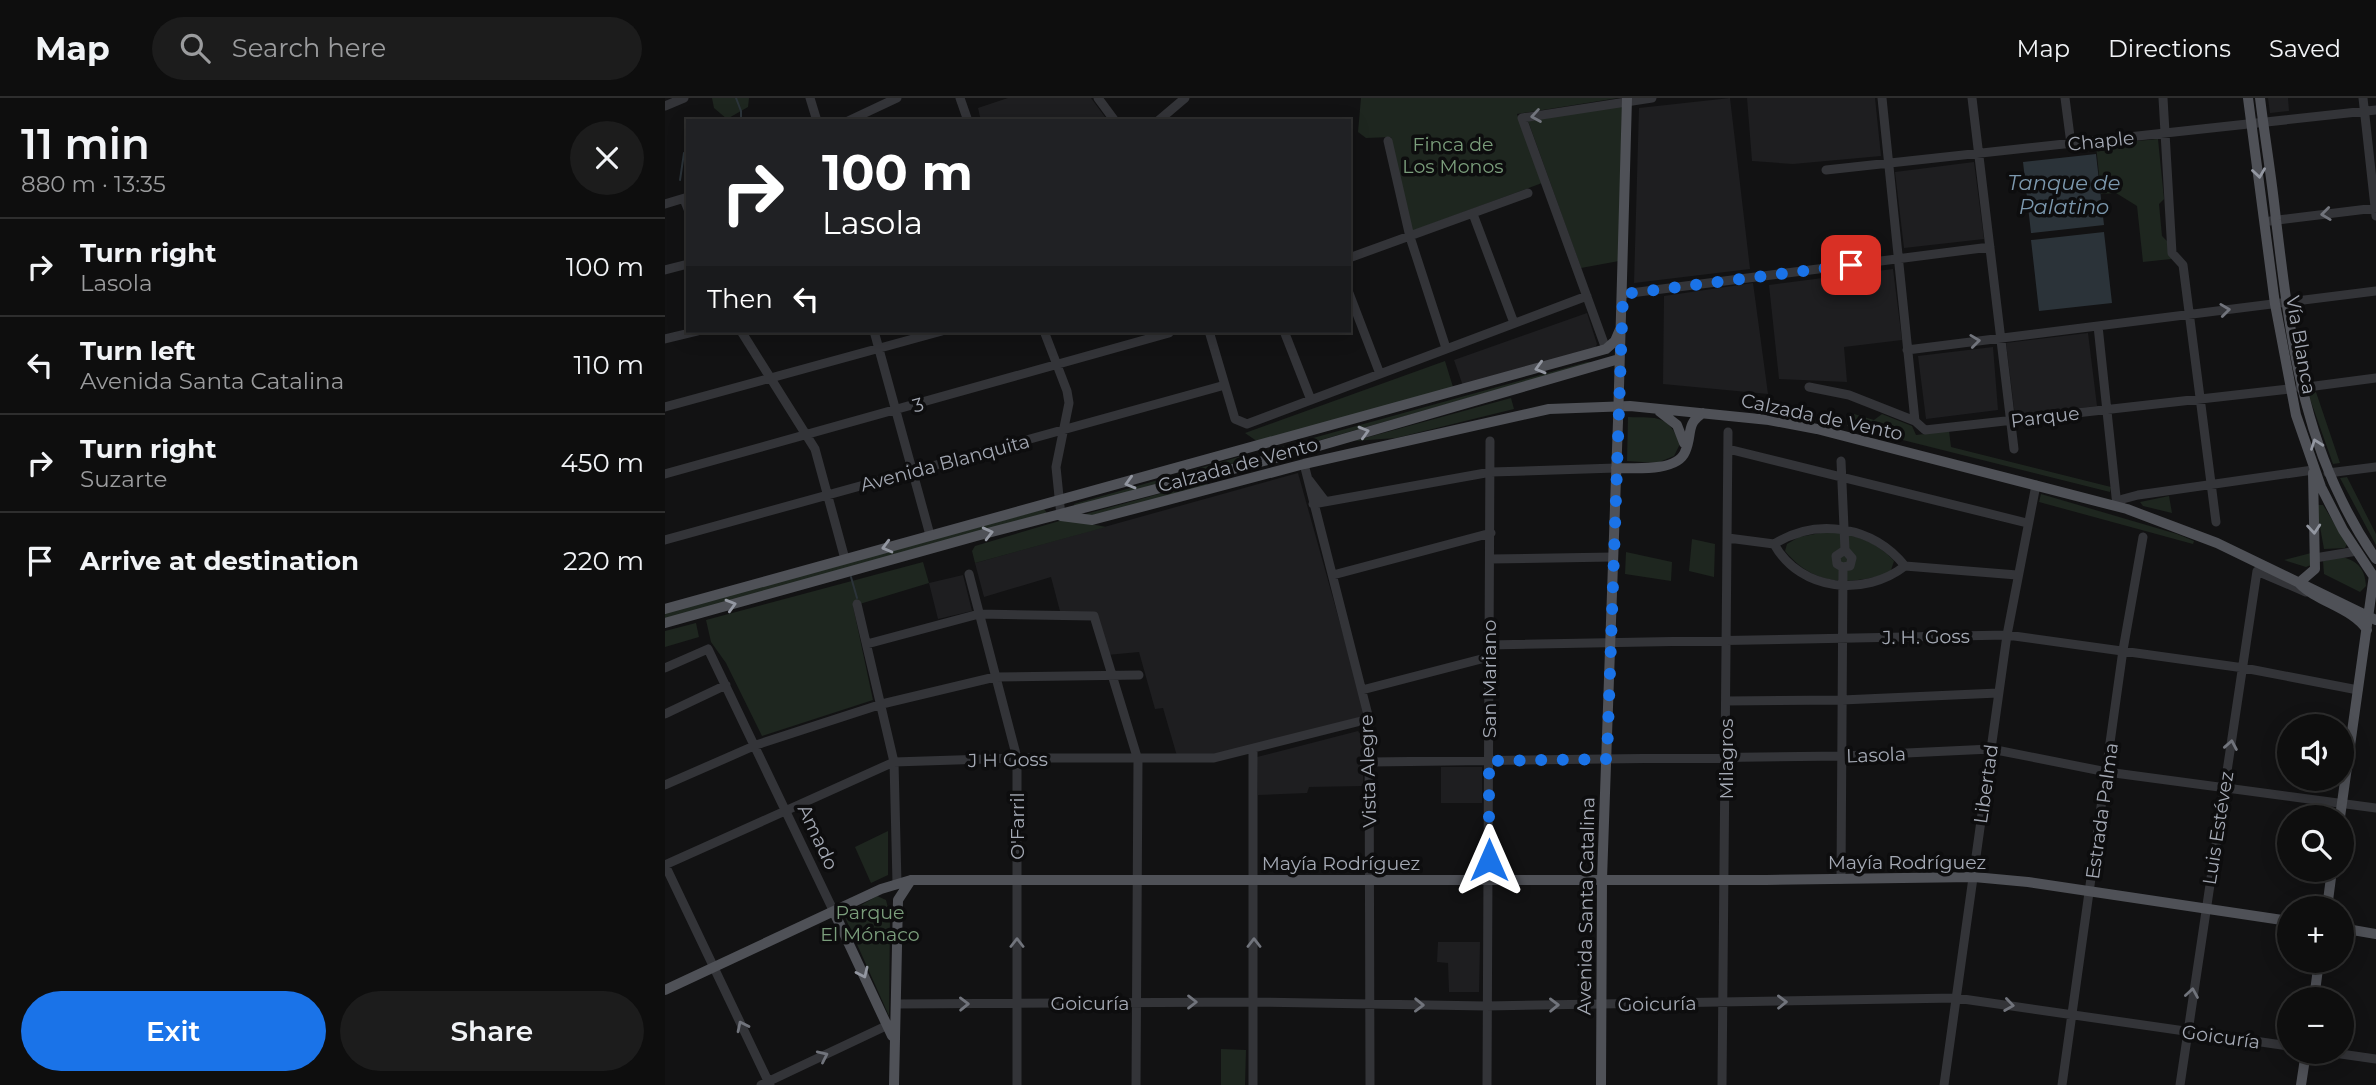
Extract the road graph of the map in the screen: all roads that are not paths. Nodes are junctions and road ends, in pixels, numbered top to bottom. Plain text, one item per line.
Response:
1 (684, 98) edge
2 (810, 98) edge
3 (960, 98) edge
4 (1098, 98) edge
5 (1185, 98) edge
6 (1652, 98) edge
7 (1882, 98) edge
8 (1972, 98) edge
9 (2065, 98) edge
10 (2163, 98) edge
11 (2248, 98) edge
12 (2260, 98) edge
13 (2363, 98) edge
14 (890, 100) edge
15 (1627, 100) edge
16 (665, 106) edge
17 (2376, 110) edge
18 (2364, 111) junction
19 (816, 119) edge
20 (852, 119) edge
21 (967, 119) edge
22 (1114, 119) edge
23 (1160, 119) edge
24 (2257, 124) junction
25 (2167, 133) junction
26 (1388, 141) dead end
27 (2071, 144) junction
28 (1979, 154) junction
29 (1889, 164) junction
30 (1826, 170) dead end
31 (1528, 193) dead end
32 (686, 198) edge
33 (665, 204) edge
34 (2376, 211) edge
35 (1473, 214) junction
36 (2271, 221) junction
37 (1410, 237) junction
38 (1990, 247) junction
39 (1351, 257) edge
40 (1898, 259) junction
41 (686, 265) edge
42 (665, 271) edge
43 (2376, 291) edge
44 (1623, 294) junction
45 (1587, 296) junction
46 (1351, 298) edge
47 (2281, 303) junction
48 (2190, 315) junction
49 (1514, 323) junction
50 (2098, 326) junction
51 (1621, 327) junction
52 (691, 333) edge
53 (741, 333) edge
54 (875, 333) edge
55 (935, 333) edge
56 (1045, 333) edge
57 (1169, 333) dead end
58 (1210, 333) edge
59 (1285, 333) edge
60 (2001, 338) junction
61 (665, 340) edge
62 (879, 348) junction
63 (1446, 348) junction
64 (1606, 349) junction
65 (1907, 350) junction
66 (1619, 359) junction
67 (1058, 366) junction
68 (1380, 374) junction
69 (2376, 377) edge
70 (771, 378) junction
71 (1225, 385) junction
72 (1809, 387) dead end
73 (2295, 388) junction
74 (2199, 399) junction
75 (1311, 400) junction
76 (665, 407) edge
77 (1652, 408) junction
78 (2107, 410) junction
79 (896, 411) junction
80 (1703, 412) junction
81 (1915, 421) junction
82 (2011, 421) junction
83 (1064, 431) junction
84 (1728, 432) dead end
85 (808, 436) junction
86 (1490, 441) dead end
87 (1393, 444) junction
88 (1251, 449) junction
89 (1728, 449) junction
90 (2014, 449) dead end
91 (1298, 452) junction
92 (1842, 461) dead end
93 (1672, 462) junction
94 (1304, 464) junction
95 (2376, 467) edge
96 (1616, 468) junction
97 (2313, 470) junction
98 (1491, 472) junction
99 (913, 473) junction
100 (665, 474) edge
101 (2328, 474) junction
102 (1843, 476) junction
103 (1306, 477) junction
104 (2036, 485) junction
105 (2210, 485) junction
106 (829, 494) junction
107 (1325, 501) junction
108 (1059, 502) junction
109 (1313, 504) junction
110 (2117, 506) junction
111 (1061, 516) junction
112 (2216, 522) dead end
113 (2027, 523) junction
114 (1844, 530) junction
115 (1491, 533) junction
116 (930, 535) junction
117 (2143, 537) dead end
118 (1728, 538) junction
119 (665, 540) edge
120 (1774, 544) junction
121 (2360, 547) junction
122 (2375, 556) edge
123 (1613, 557) junction
124 (2315, 558) junction
125 (845, 559) junction
126 (1490, 559) junction
127 (1905, 566) junction
128 (969, 574) dead end
129 (1333, 575) junction
130 (2017, 575) junction
131 (2375, 579) edge
132 (2298, 580) junction
133 (1844, 586) junction
134 (2312, 590) junction
135 (857, 604) dead end
136 (665, 609) edge
137 (2373, 613) edge
138 (979, 614) junction
139 (665, 624) edge
140 (2367, 630) junction
141 (2007, 635) junction
142 (1843, 639) junction
143 (2376, 639) edge
144 (1725, 642) junction
145 (867, 644) junction
146 (1610, 644) junction
147 (1489, 645) junction
148 (2364, 647) junction
149 (2123, 650) junction
150 (1489, 657) junction
151 (665, 667) edge
152 (2243, 667) junction
153 (1114, 675) junction
154 (1139, 675) dead end
155 (995, 677) junction
156 (726, 685) junction
157 (1362, 690) junction
158 (2358, 690) junction
159 (1998, 693) junction
160 (1842, 700) junction
161 (1726, 701) junction
162 (882, 704) junction
163 (665, 713) edge
164 (1369, 719) junction
165 (756, 745) junction
166 (1253, 750) junction
167 (1991, 750) junction
168 (1843, 756) junction
169 (1017, 758) junction
170 (1726, 758) junction
171 (1607, 759) junction
172 (1138, 760) junction
173 (1489, 761) junction
174 (894, 762) junction
175 (1371, 762) junction
176 (2107, 772) junction
177 (665, 785) edge
178 (2224, 788) junction
179 (2342, 803) junction
180 (2376, 808) edge
181 (786, 810) junction
182 (665, 865) edge
183 (1974, 877) junction
184 (1602, 878) junction
185 (1841, 879) junction
186 (911, 880) junction
187 (1017, 880) junction
188 (1489, 880) junction
189 (1725, 880) junction
190 (1135, 881) junction
191 (1254, 881) junction
192 (1371, 881) junction
193 (897, 883) junction
194 (881, 889) junction
195 (2091, 891) junction
196 (2205, 910) junction
197 (834, 912) junction
198 (897, 919) junction
199 (2277, 919) edge
200 (2354, 930) edge
201 (2376, 934) edge
202 (714, 968) junction
203 (665, 990) edge
204 (1956, 998) junction
205 (1136, 1002) junction
206 (1254, 1002) junction
207 (1017, 1003) junction
208 (1723, 1003) junction
209 (896, 1004) junction
210 (1371, 1004) junction
211 (1602, 1004) junction
212 (1486, 1006) junction
213 (2071, 1014) junction
214 (888, 1025) junction
215 (2186, 1032) junction
216 (894, 1041) junction
217 (2277, 1044) edge
218 (2354, 1056) edge
219 (2376, 1059) edge
220 (2304, 1064) edge
221 (767, 1084) edge
222 (894, 1085) edge
223 (1017, 1085) edge
224 (1136, 1085) edge
225 (1253, 1085) edge
226 (1370, 1085) edge
227 (1487, 1085) edge
228 (1601, 1085) edge
229 (1722, 1085) edge
230 (1944, 1085) edge
231 (2062, 1085) edge
232 (2180, 1085) edge
233 (2301, 1085) edge

1 - 16 street
2 - 19 street
3 - 21 street
4 - 22 street
5 - 23 street
6 - 15 street
7 - 29 street
8 - 28 street
9 - 27 street
10 - 25 street
11 - 24 main road, Vía Blanca
12 - 24 main road, Vía Blanca
13 - 18 street
14 - 20 street
15 - 44 main road, Avenida Santa Catalina
15 -> 45 street
17 - 18 street, Chaple
18 - 24 street, Chaple
18 - 34 street
24 - 25 street, Chaple
24 - 36 main road, Vía Blanca
25 - 27 street, Chaple
25 - 48 street
26 - 37 street
27 - 28 street, Chaple
28 - 29 street, Chaple
28 - 38 street
29 - 30 street, Chaple
29 - 40 street
31 - 35 street
32 - 33 street
34 -> 36 street
35 - 37 street
35 - 49 street
36 - 47 main road, Vía Blanca
37 - 39 street
37 - 63 street
38 - 40 street
38 - 60 street
40 - 44 street
40 - 65 street
41 - 42 street
43 - 47 street
44 - 51 main road, Avenida Santa Catalina
45 - 49 street
45 - 64 street
46 - 68 street
48 -> 47 street
47 - 73 main road, Vía Blanca
48 - 50 street
48 - 74 street
49 - 63 street
50 - 60 street
50 - 78 street
51 - 64 main road
51 - 66 main road, Avenida Santa Catalina
52 - 61 street
53 - 70 street
54 - 62 street
55 - 62 street
56 - 67 street
57 - 67 street, 3
58 - 71 street
59 - 75 street
65 -> 60 street
60 - 82 street
62 - 70 street
62 - 79 street
63 - 68 street
64 - 66 main road
64 -> 88 main road, Calzada de Vento
65 - 81 street
91 -> 66 main road, Calzada de Vento
66 - 96 main road, Avenida Santa Catalina, bridge
67 - 79 street, 3
67 - 83 street
68 - 75 street
69 - 73 street, Parque
70 - 76 street
70 - 85 street
71 - 75 street
71 - 83 street, Avenida Blanquita
72 - 81 street, Parque
73 - 74 street, Parque
73 - 97 main road, Vía Blanca
101 -> 73 main road, Vía Blanca
74 - 78 street, Parque
74 - 105 street
77 - 80 main road, Calzada de Vento
77 - 87 main road, Calzada de Vento
77 - 93 main road
78 - 82 street, Parque
78 - 110 street
79 - 85 street, 3
79 - 99 street
80 - 93 main road
80 - 104 main road, Calzada de Vento
81 - 82 street, Parque
82 - 90 street
83 - 99 street, Avenida Blanquita
83 - 108 street
84 - 89 street, Milagros
85 - 100 street, 3
85 - 106 street
86 - 98 street, San Mariano
87 - 91 main road
87 - 94 main road, Calzada de Vento
88 - 91 main road
88 -> 108 main road, Calzada de Vento
89 - 102 street
89 - 118 street, Milagros
91 - 111 main road, Calzada de Vento
92 - 102 street
93 - 96 main road
94 - 103 street, Vista Alegre
94 - 111 main road, Calzada de Vento
95 - 101 street
96 - 98 street
96 - 123 main road, Avenida Santa Catalina
97 - 105 street
97 - 121 main road, Vía Blanca
97 -> 124 main road
98 - 107 street
98 - 115 street, San Mariano
99 - 106 street, Avenida Blanquita
99 - 116 street
101 - 121 main road, Vía Blanca
102 - 113 street
102 - 114 street
103 - 107 street
103 - 109 street, Vista Alegre
104 - 110 main road, Calzada de Vento
104 - 113 street, Libertad
105 - 110 street
105 - 112 street
106 - 119 street, Avenida Blanquita
106 - 125 street
107 - 109 street
108 - 111 street
108 - 116 main road, Calzada de Vento
109 - 129 street, Vista Alegre
110 - 132 main road, Calzada de Vento
139 -> 111 main road, Calzada de Vento
113 - 130 street, Libertad
114 - 120 street
114 - 127 street
114 - 133 street
115 - 126 street, San Mariano
115 - 129 street
116 -> 125 main road, Calzada de Vento
117 - 149 street, Estrada Palma
118 - 120 street
118 - 144 street, Milagros
120 - 133 street
121 - 122 main road, Vía Blanca
121 - 124 street
121 - 131 main road
123 - 126 street
123 - 146 main road, Avenida Santa Catalina
124 - 132 main road
125 - 136 main road, Calzada de Vento
126 - 147 street, San Mariano
127 - 130 street
127 - 133 street
128 - 138 street, O'Farril
129 - 157 street, Vista Alegre
130 - 141 street, Libertad
131 - 137 main road
132 - 134 main road
133 - 142 street
134 - 137 main road
134 - 140 main road
134 - 152 street, Luis Estévez
135 - 145 street
137 - 140 main road
138 - 145 street
138 - 153 street
138 - 155 street, O'Farril
140 - 148 main road
141 - 142 street, J. H. Goss
141 - 149 street, J. H. Goss
141 - 159 street, Libertad
142 - 144 street, J. H. Goss
142 - 160 street
143 - 148 main road
144 - 146 street, J. H. Goss
144 - 161 street, Milagros
145 - 162 street
146 - 147 street, J. H. Goss
146 - 171 main road, Avenida Santa Catalina
147 - 150 street, San Mariano
148 - 158 main road
149 - 152 street, J. H. Goss
149 - 176 street, Estrada Palma
150 - 157 street
150 - 173 street, San Mariano
151 - 156 street, Amado
152 - 158 street, J. H. Goss
178 -> 152 street, Luis Estévez
153 - 154 street
153 - 155 street
153 - 172 street
155 - 162 street
155 - 169 street, O'Farril
156 - 163 street
156 - 165 street, Amado
157 - 164 street, Vista Alegre
158 - 179 main road
159 - 160 street
159 - 167 street, Libertad
160 - 161 street
160 - 168 street
161 - 170 street, Milagros
162 - 165 street
162 - 174 street
164 - 166 street, J H Goss
164 - 175 street, Vista Alegre
165 - 177 street
165 - 181 street, Amado
166 - 172 street, J H Goss
166 - 191 street
167 - 168 street, Lasola
167 - 176 street, Lasola
167 - 183 street, Libertad
168 - 170 street, Lasola
168 - 185 street
169 - 172 street, J H Goss
169 - 174 street, J H Goss
169 - 187 street, O'Farril
170 - 171 street, Lasola
170 - 189 street, Milagros
171 - 173 street, Lasola
171 - 184 main road, Avenida Santa Catalina
172 - 190 street
173 - 175 street, Lasola
173 - 188 street, San Mariano
174 - 181 street, J H Goss
174 - 193 street
175 - 192 street, Vista Alegre
176 - 178 street, Lasola
176 - 195 street, Estrada Palma
178 - 179 street, Lasola
178 - 196 street, Luis Estévez
179 - 180 street, Lasola
181 - 182 street, J H Goss
181 - 197 street, Amado
182 - 202 street
183 - 185 main road, Mayía Rodríguez
183 - 195 main road, Mayía Rodríguez
183 - 204 street, Libertad
184 - 188 main road, Mayía Rodríguez
184 - 189 main road, Mayía Rodríguez
184 - 211 main road, Avenida Santa Catalina
185 - 189 main road, Mayía Rodríguez
186 - 187 main road, Mayía Rodríguez
186 - 193 main road, Mayía Rodríguez
186 - 198 main road
187 - 190 main road, Mayía Rodríguez
207 -> 187 street, O'Farril
188 - 192 main road, Mayía Rodríguez
188 - 212 street, San Mariano
189 - 208 street, Milagros
190 - 191 main road, Mayía Rodríguez
190 - 205 street
191 - 192 main road, Mayía Rodríguez
206 -> 191 street
192 - 210 street, Vista Alegre
193 - 194 main road, Mayía Rodríguez
194 - 197 main road, Mayía Rodríguez
194 - 198 main road
195 - 196 main road, Mayía Rodríguez
195 - 213 street, Estrada Palma
196 - 199 main road, Mayía Rodríguez
215 -> 196 street, Luis Estévez
197 - 202 main road, Mayía Rodríguez
197 -> 214 main road, Amado
198 - 209 main road
200 - 201 main road
202 - 203 main road, Mayía Rodríguez
221 -> 202 street
208 -> 204 street, Goicuría
204 -> 213 street, Goicuría
204 - 230 street, Libertad
205 -> 206 street, Goicuría
205 - 207 street, Goicuría
205 - 224 street
206 - 210 street, Goicuría
206 - 225 street
209 -> 207 street, Goicuría
207 - 223 street, O'Farril
208 - 211 street, Goicuría
208 - 229 street, Milagros
209 - 216 main road
210 -> 212 street, Goicuría
210 - 226 street, Vista Alegre
212 -> 211 street, Goicuría
211 - 228 main road, Avenida Santa Catalina
212 - 227 street, San Mariano
213 - 215 street, Goicuría
213 - 231 street, Estrada Palma
214 - 216 main road, Amado
221 -> 214 street
215 - 217 street, Goicuría
215 - 232 street, Luis Estévez
216 - 222 main road
218 - 219 street
220 - 233 main road

